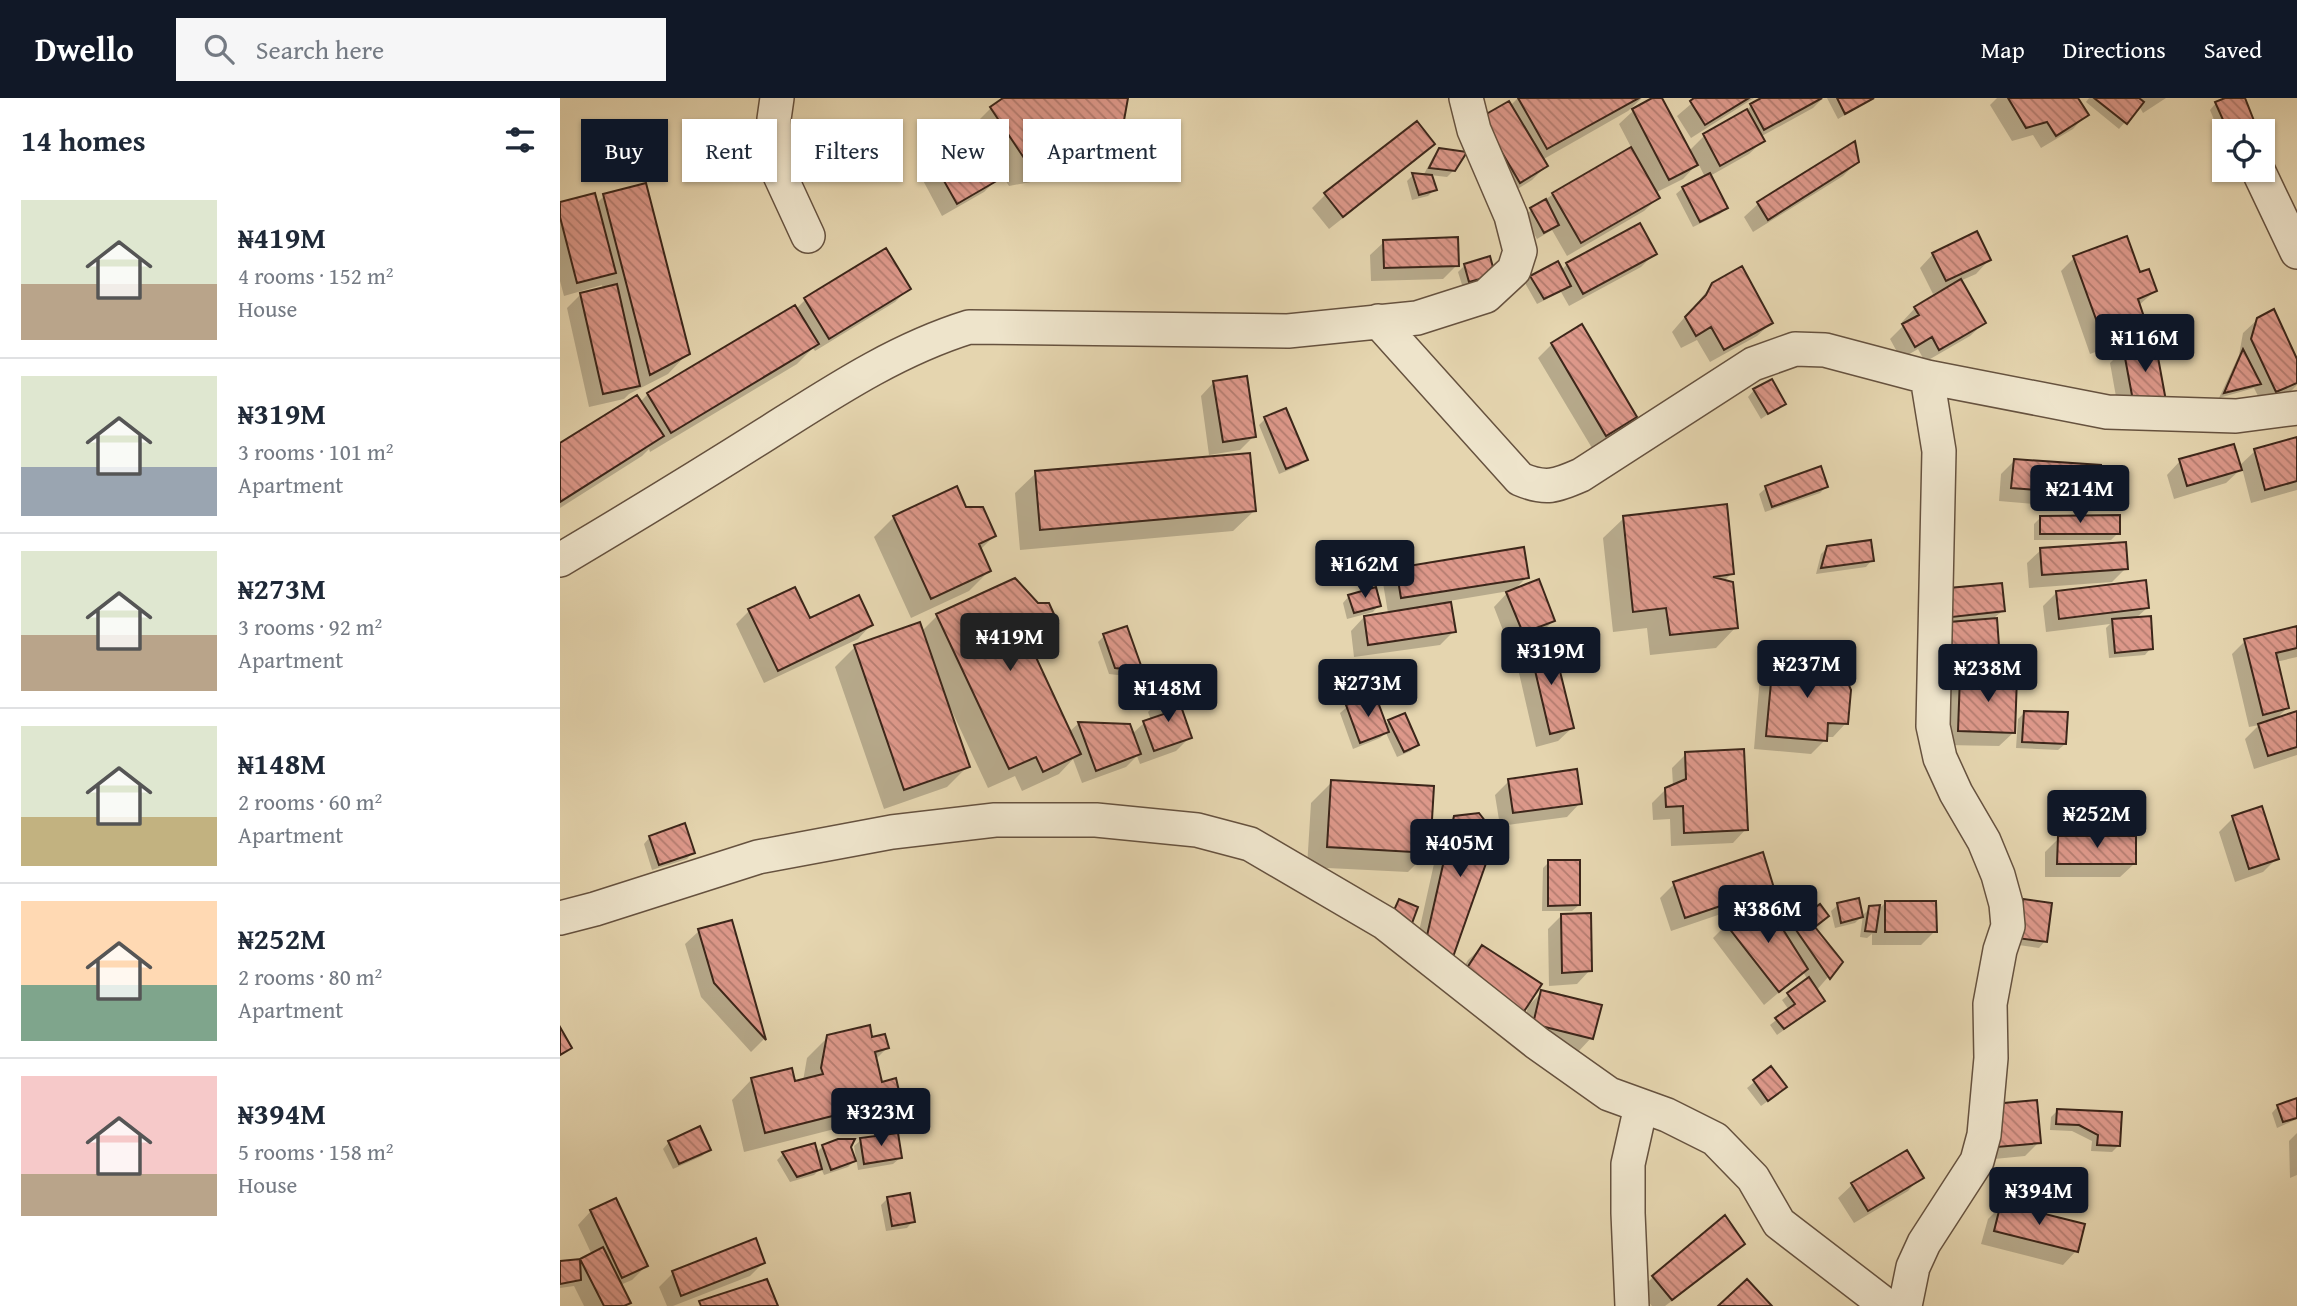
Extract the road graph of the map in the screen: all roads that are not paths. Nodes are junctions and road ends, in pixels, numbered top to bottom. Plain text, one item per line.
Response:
1 (777, 98) edge
2 (1466, 98) edge
3 (2264, 182) edge
4 (808, 236) dead end
5 (2297, 252) edge
6 (1378, 321) junction
7 (1927, 377) junction
8 (2297, 408) edge
9 (560, 560) edge
10 (560, 918) edge
11 (1641, 1105) junction
12 (1889, 1303) edge
13 (1632, 1306) edge

1 - 4 street
2 - 6 street
3 - 5 street
6 - 7 street
6 - 9 street
7 - 8 street
7 - 12 street
10 - 11 street
11 - 12 street
11 - 13 street

